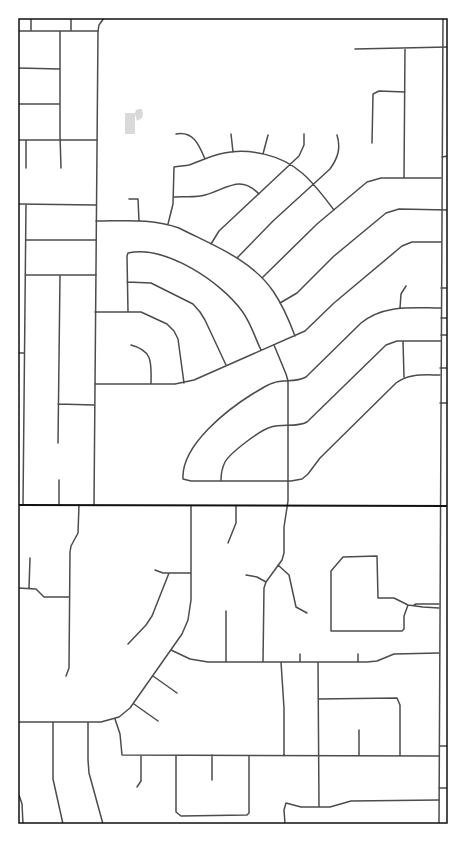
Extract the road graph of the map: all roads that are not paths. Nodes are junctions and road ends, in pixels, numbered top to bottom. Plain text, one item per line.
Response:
1 (31, 18) edge
2 (71, 18) edge
3 (104, 18) edge
4 (443, 18) edge
5 (18, 30) edge
6 (31, 30) junction
7 (60, 31) junction
8 (71, 31) junction
9 (98, 31) junction
10 (442, 47) junction
11 (448, 47) edge
12 (405, 48) junction
13 (355, 49) dead end
14 (18, 68) edge
15 (60, 69) junction
16 (405, 92) junction
17 (18, 104) edge
18 (60, 104) junction
19 (176, 134) dead end
20 (231, 134) dead end
21 (304, 134) dead end
22 (268, 135) dead end
23 (337, 135) dead end
24 (18, 140) edge
25 (26, 140) junction
26 (60, 140) junction
27 (97, 140) junction
28 (372, 143) dead end
29 (233, 152) junction
30 (263, 154) junction
31 (448, 156) edge
32 (442, 157) junction
33 (205, 159) junction
34 (290, 164) junction
35 (26, 168) dead end
36 (61, 168) dead end
37 (404, 178) junction
38 (441, 178) junction
39 (313, 184) junction
40 (260, 194) junction
41 (174, 197) junction
42 (129, 199) dead end
43 (18, 204) edge
44 (26, 204) junction
45 (96, 204) junction
46 (334, 210) junction
47 (441, 210) junction
48 (448, 210) edge
49 (96, 221) junction
50 (139, 221) junction
51 (168, 224) junction
52 (26, 240) junction
53 (96, 240) junction
54 (441, 242) junction
55 (211, 244) junction
56 (237, 258) junction
57 (25, 275) junction
58 (60, 275) junction
59 (96, 275) junction
60 (262, 278) junction
61 (128, 282) junction
62 (406, 286) dead end
63 (441, 288) junction
64 (448, 288) edge
65 (280, 303) junction
66 (400, 308) junction
67 (441, 308) junction
68 (95, 312) junction
69 (128, 312) junction
70 (441, 318) junction
71 (448, 318) edge
72 (441, 335) junction
73 (448, 335) edge
74 (295, 336) junction
75 (404, 341) junction
76 (441, 341) junction
77 (131, 345) dead end
78 (274, 345) junction
79 (261, 351) junction
80 (18, 353) edge
81 (24, 353) junction
82 (226, 365) junction
83 (440, 368) junction
84 (448, 368) edge
85 (440, 376) junction
86 (404, 377) junction
87 (288, 381) junction
88 (184, 383) junction
89 (95, 384) junction
90 (151, 384) junction
91 (440, 403) junction
92 (448, 403) edge
93 (58, 404) junction
94 (94, 405) junction
95 (288, 425) junction
96 (58, 443) dead end
97 (59, 480) dead end
98 (221, 481) junction
99 (288, 481) junction
100 (18, 505) edge
101 (23, 505) junction
102 (58, 505) junction
103 (94, 505) junction
104 (79, 506) junction
105 (191, 506) junction
106 (236, 506) junction
107 (287, 506) junction
108 (440, 506) junction
109 (448, 506) edge
110 (228, 544) dead end
111 (30, 558) dead end
112 (278, 565) junction
113 (155, 570) dead end
114 (169, 573) junction
115 (191, 573) junction
116 (246, 575) dead end
117 (266, 582) junction
118 (18, 588) edge
119 (30, 588) junction
120 (69, 597) junction
121 (439, 604) junction
122 (408, 605) junction
123 (414, 605) junction
124 (439, 608) junction
125 (226, 611) dead end
126 (307, 613) dead end
127 (128, 644) dead end
128 (171, 650) junction
129 (439, 653) junction
130 (300, 654) dead end
131 (358, 654) dead end
132 (226, 662) junction
133 (263, 662) junction
134 (281, 662) junction
135 (300, 662) junction
136 (318, 662) junction
137 (358, 662) junction
138 (66, 676) dead end
139 (153, 676) junction
140 (177, 693) dead end
141 (318, 699) junction
142 (134, 704) junction
143 (115, 719) junction
144 (158, 721) dead end
145 (18, 722) edge
146 (52, 722) junction
147 (88, 722) junction
148 (359, 730) dead end
149 (439, 746) junction
150 (448, 746) edge
151 (141, 755) junction
152 (176, 755) junction
153 (212, 755) junction
154 (249, 756) junction
155 (284, 756) junction
156 (318, 756) junction
157 (359, 756) junction
158 (400, 756) junction
159 (439, 756) junction
160 (212, 780) dead end
161 (138, 787) dead end
162 (439, 788) junction
163 (448, 788) edge
164 (19, 795) dead end
165 (439, 800) junction
166 (319, 807) junction
167 (23, 824) edge
168 (63, 824) edge
169 (103, 824) edge
170 (284, 824) edge
171 (439, 824) edge

1 - 6 street
2 - 8 street
3 - 9 street
4 - 10 street
5 - 6 street
6 - 7 street
7 - 8 street
7 - 15 street
8 - 9 street
9 - 27 street
10 - 11 street
10 - 12 street
10 - 32 street
12 - 13 street
12 - 16 street
14 - 15 street
15 - 18 street
16 - 28 street
16 - 37 street
17 - 18 street
18 - 26 street
19 - 33 street
20 - 29 street
21 - 34 street
22 - 30 street
23 - 39 street
24 - 25 street
25 - 26 street
25 - 35 street
26 - 27 street
26 - 36 street
27 - 45 street
29 - 30 street
29 - 33 street
30 - 34 street
31 - 32 street
32 - 38 street
33 - 41 street
34 - 39 street
34 - 40 street
37 - 38 street
37 - 46 street
38 - 47 street
39 - 46 street
39 - 56 street
40 - 41 street
40 - 55 street
41 - 51 street
42 - 50 street
43 - 44 street
44 - 45 street
44 - 52 street
45 - 49 street
46 - 60 street
47 - 48 street
47 - 54 street
47 - 65 street
49 - 50 street
49 - 53 street
50 - 51 street
51 - 55 street
52 - 53 street
52 - 57 street
53 - 59 street
54 - 63 street
54 - 74 street
55 - 56 street
56 - 60 street
57 - 58 street
57 - 81 street
58 - 59 street
58 - 93 street
59 - 68 street
60 - 65 street
61 - 69 street
61 - 79 street
61 - 82 street
62 - 66 street
63 - 64 street
63 - 67 street
65 - 74 street
66 - 67 street
66 - 87 street
67 - 70 street
68 - 69 street
68 - 89 street
69 - 88 street
70 - 71 street
70 - 72 street
72 - 73 street
72 - 76 street
74 - 78 street
75 - 76 street
75 - 86 street
75 - 95 street
76 - 83 street
77 - 90 street
78 - 79 street
78 - 87 street
79 - 82 street
80 - 81 street
81 - 101 street
82 - 88 street
83 - 84 street
83 - 85 street
85 - 86 street
85 - 91 street
86 - 99 street
87 - 95 street
87 - 98 street
88 - 90 street
89 - 90 street
89 - 94 street
91 - 92 street
91 - 108 street
93 - 94 street
93 - 96 street
94 - 103 street
95 - 98 street
95 - 99 street
97 - 102 street
98 - 99 street
99 - 107 street
100 - 101 main road
101 - 102 main road
102 - 104 main road
103 - 104 main road
103 - 105 main road
104 - 120 street
105 - 106 main road
105 - 115 street
106 - 107 main road
106 - 110 street
107 - 108 main road
107 - 112 street
108 - 109 main road
108 - 121 street
111 - 119 street
112 - 117 street
112 - 126 street
113 - 114 street
114 - 115 street
114 - 127 street
115 - 128 street
116 - 117 street
117 - 133 street
118 - 119 street
119 - 120 street
120 - 138 street
121 - 123 street
121 - 124 street
122 - 122 street
122 - 123 street
123 - 124 street
124 - 129 street
125 - 132 street
128 - 132 street
128 - 139 street
129 - 137 street
129 - 149 street
130 - 135 street
131 - 137 street
132 - 133 street
133 - 134 street
134 - 135 street
134 - 155 street
135 - 136 street
136 - 137 street
136 - 141 street
139 - 140 street
139 - 142 street
141 - 156 street
141 - 158 street
142 - 143 street
142 - 144 street
143 - 147 street
143 - 151 street
145 - 146 street
146 - 147 street
146 - 168 street
147 - 169 street
148 - 157 street
149 - 150 street
149 - 159 street
151 - 152 street
151 - 161 street
152 - 153 street
152 - 154 street
153 - 154 street
153 - 160 street
154 - 155 street
155 - 156 street
156 - 157 street
156 - 166 street
157 - 158 street
158 - 159 street
159 - 162 street
162 - 163 street
162 - 165 street
164 - 167 street
165 - 166 street
165 - 171 street
166 - 170 street

